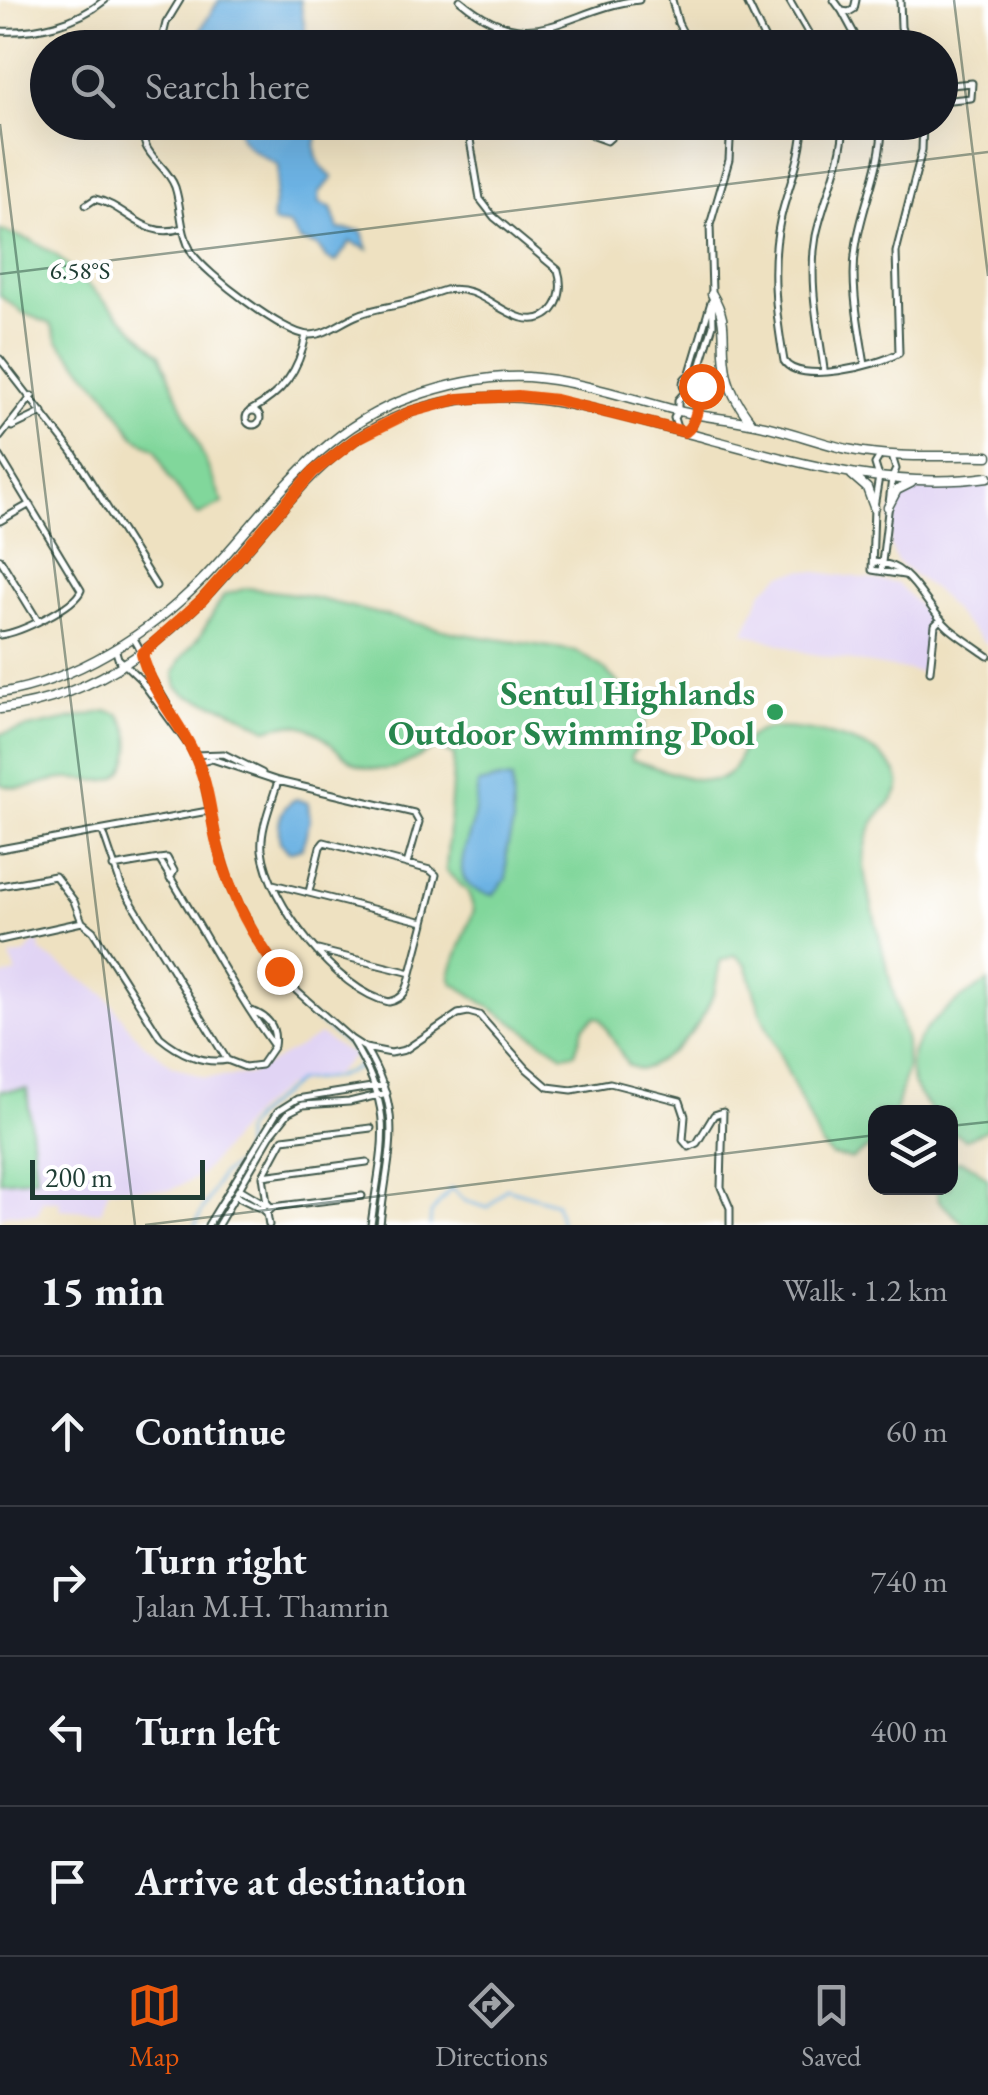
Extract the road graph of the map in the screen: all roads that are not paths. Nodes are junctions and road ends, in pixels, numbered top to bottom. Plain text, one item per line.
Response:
1 (105, 0) edge
2 (180, 0) edge
3 (460, 0) edge
4 (639, 0) edge
5 (672, 0) edge
6 (746, 0) edge
7 (789, 0) edge
8 (834, 0) edge
9 (856, 0) edge
10 (900, 0) edge
11 (601, 4) edge
12 (842, 11) junction
13 (496, 24) junction
14 (550, 29) joint
15 (164, 30) edge
16 (493, 30) edge
17 (682, 30) edge
18 (760, 30) edge
19 (806, 30) edge
20 (852, 30) edge
21 (901, 30) edge
22 (0, 31) edge
23 (958, 83) edge
24 (958, 99) edge
25 (143, 140) edge
26 (470, 140) edge
27 (732, 140) edge
28 (801, 140) edge
29 (841, 140) edge
30 (880, 140) edge
31 (922, 140) edge
32 (86, 204) dead end
33 (182, 228) junction
34 (712, 297) junction
35 (306, 335) junction
36 (695, 352) junction
37 (706, 354) junction
38 (0, 360) edge
39 (865, 366) junction
40 (824, 369) junction
41 (689, 376) junction
42 (697, 377) junction
43 (686, 390) junction
44 (696, 392) junction
45 (32, 396) junction
46 (250, 411) dead end
47 (678, 411) junction
48 (43, 412) junction
49 (693, 415) junction
50 (752, 423) junction
51 (10, 428) junction
52 (681, 431) junction
53 (0, 437) edge
54 (887, 453) junction
55 (0, 456) edge
56 (988, 456) edge
57 (842, 472) junction
58 (879, 477) junction
59 (892, 478) junction
60 (988, 478) edge
61 (920, 481) junction
62 (30, 504) junction
63 (874, 507) junction
64 (888, 507) junction
65 (0, 522) edge
66 (0, 559) edge
67 (873, 562) junction
68 (882, 562) junction
69 (882, 571) junction
70 (904, 575) junction
71 (156, 586) dead end
72 (941, 619) junction
73 (38, 620) junction
74 (0, 635) edge
75 (132, 637) junction
76 (115, 647) junction
77 (142, 654) junction
78 (988, 656) edge
79 (127, 664) junction
80 (930, 672) dead end
81 (0, 692) edge
82 (0, 709) edge
83 (174, 723) junction
84 (194, 755) junction
85 (232, 762) junction
86 (198, 763) junction
87 (278, 781) junction
88 (210, 811) junction
89 (103, 832) junction
90 (0, 849) edge
91 (407, 864) junction
92 (112, 867) junction
93 (273, 884) junction
94 (0, 886) edge
95 (309, 892) junction
96 (82, 922) junction
97 (424, 922) junction
98 (0, 940) edge
99 (318, 950) junction
100 (411, 973) junction
101 (351, 1040) junction
102 (365, 1048) junction
103 (227, 1060) junction
104 (364, 1089) junction
105 (380, 1089) junction
106 (334, 1093) junction
107 (365, 1098) junction
108 (335, 1102) junction
109 (371, 1128) dead end
110 (368, 1162) dead end
111 (263, 1176) junction
112 (234, 1190) junction
113 (362, 1196) dead end
114 (266, 1207) junction
115 (208, 1225) edge
116 (218, 1225) edge
117 (268, 1225) edge
118 (371, 1225) edge
119 (380, 1225) edge
120 (730, 1225) edge

1 - 22 street
2 - 15 street
3 - 13 street
4 - 11 street
5 - 17 street
6 - 18 street
7 - 19 street
8 - 12 street
9 - 12 street
10 - 21 street
11 - 14 street
12 - 20 street
13 - 14 street
13 - 16 street
23 - 24 street
25 - 33 street
26 - 35 street
27 - 34 street
28 - 40 street
29 - 40 street
30 - 39 street
31 - 39 street
32 - 33 street
33 - 35 street
34 - 36 street
34 - 37 street
34 - 50 main road
35 - 46 street
36 - 37 street
36 - 41 street
37 - 42 street
38 - 45 street
39 - 40 street
41 - 42 street
41 - 43 street
42 - 44 street
43 - 44 street
43 - 47 street
44 - 49 street
45 - 48 street
45 - 51 street
47 - 49 main road
47 - 52 street
47 - 75 main road
48 - 51 street
48 - 71 street
49 - 50 main road
49 - 52 street
50 - 54 main road
51 - 53 street
52 - 57 main road
52 - 77 main road
54 - 56 main road
54 - 58 street
54 - 59 street
55 - 62 street
57 - 58 main road
57 - 63 main road
58 - 59 main road
58 - 63 street
59 - 61 main road
59 - 64 street
60 - 61 main road
61 - 64 main road
62 - 65 street
62 - 73 street
63 - 67 street
64 - 68 street
66 - 73 street
67 - 68 street
67 - 69 street
68 - 69 street
68 - 70 street
69 - 70 street
70 - 72 street
72 - 78 street
72 - 80 street
73 - 74 street
75 - 76 main road
75 - 77 street
76 - 79 street
76 - 81 main road
77 - 79 main road
77 - 83 street
79 - 82 main road
79 - 83 street
83 - 84 street
84 - 85 street
84 - 86 street
85 - 86 street
85 - 87 street
86 - 88 street
87 - 91 street
87 - 93 street
88 - 89 street
88 - 101 street
89 - 90 street
89 - 92 street
91 - 95 street
91 - 97 street
92 - 103 street
92 - 103 street
93 - 95 street
93 - 99 street
94 - 96 street
95 - 97 street
96 - 98 street
96 - 103 street
97 - 100 street
99 - 100 street
99 - 100 street
101 - 102 street
101 - 105 street
102 - 105 street
102 - 120 street
104 - 105 street
104 - 106 street
104 - 107 street
105 - 107 street
105 - 118 street
105 - 119 street
106 - 108 street
106 - 112 street
107 - 108 street
108 - 112 street
109 - 111 street
110 - 111 street
111 - 114 street
112 - 114 street
112 - 115 street
112 - 116 street
113 - 114 street
114 - 117 street

